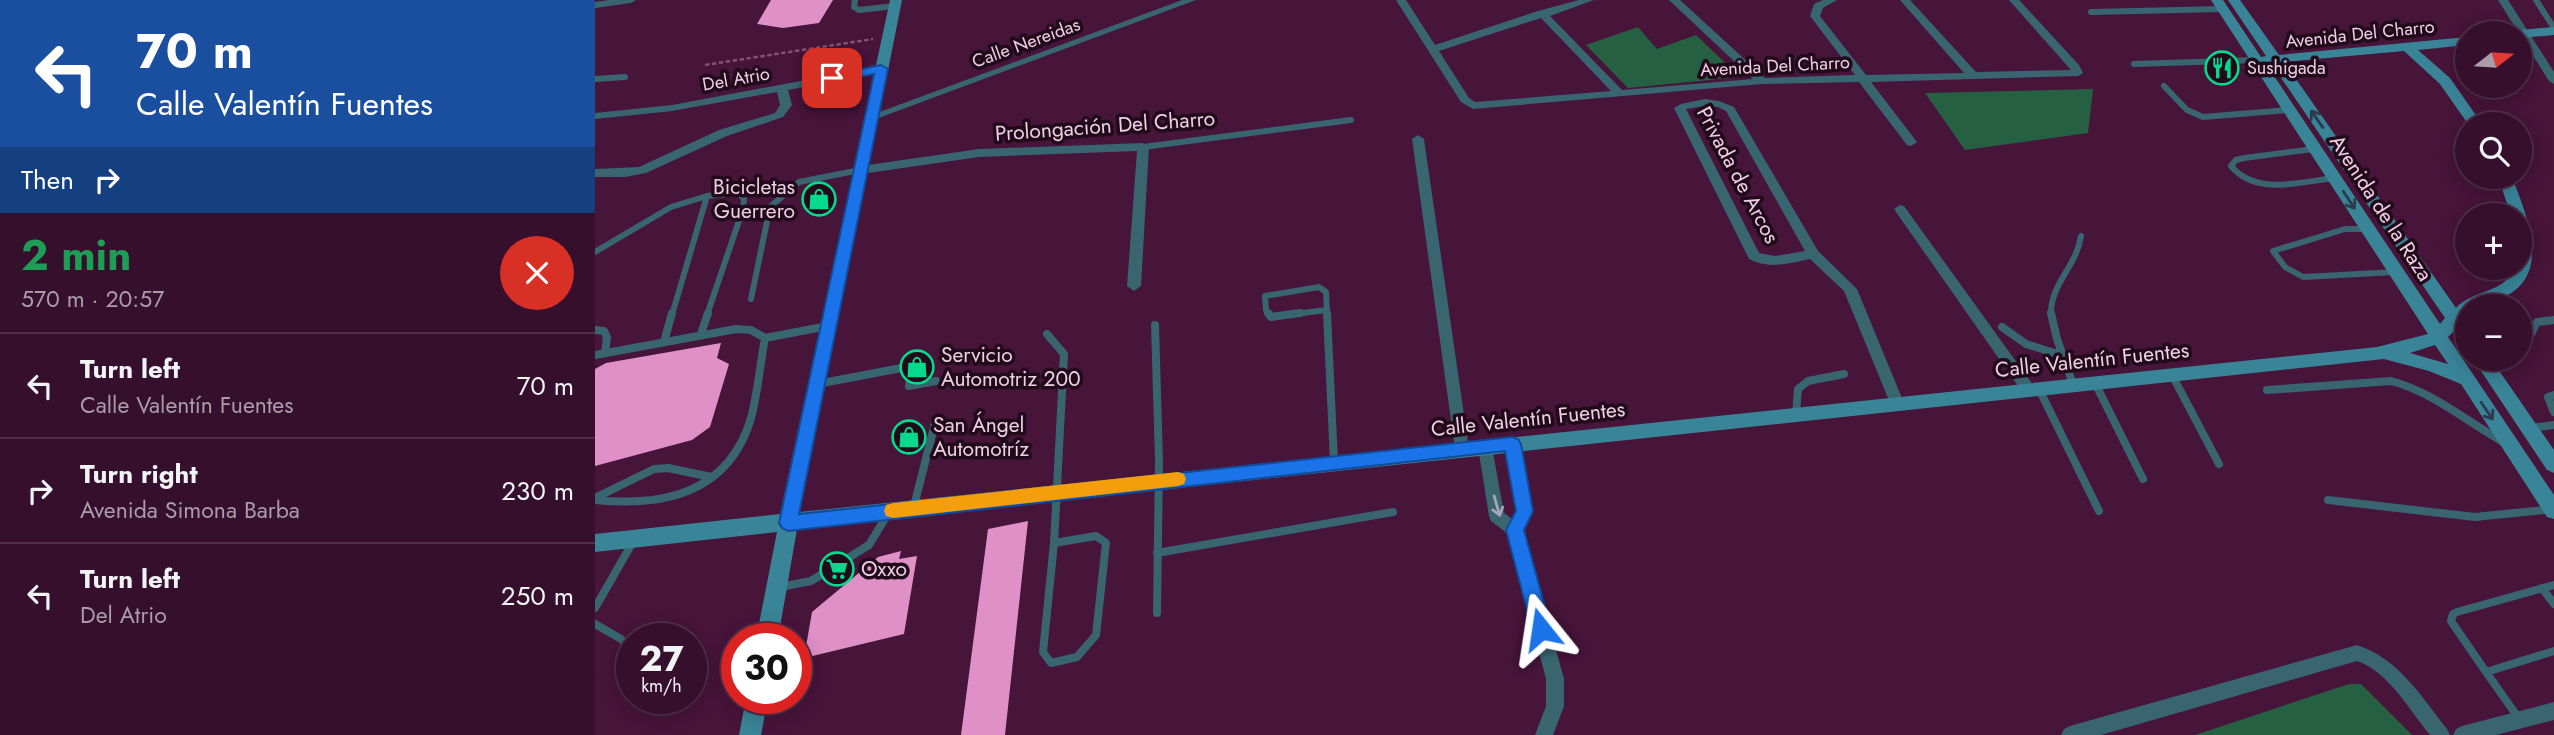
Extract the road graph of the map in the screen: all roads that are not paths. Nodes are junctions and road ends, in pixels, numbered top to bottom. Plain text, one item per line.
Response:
1 (631, 0) edge
2 (855, 0) edge
3 (1191, 0) edge
4 (1401, 0) edge
5 (1589, 0) edge
6 (1674, 0) edge
7 (1832, 0) edge
8 (1905, 0) edge
9 (2014, 0) edge
10 (2504, 0) edge
11 (2536, 0) edge
12 (896, 3) edge
13 (2224, 3) edge
14 (595, 5) edge
15 (2091, 12) dead end
16 (1542, 13) junction
17 (2515, 21) edge
18 (2554, 29) edge
19 (2532, 32) edge
20 (2455, 42) edge
21 (2409, 48) junction
22 (2532, 48) edge
23 (1433, 49) junction
24 (2257, 60) junction
25 (2276, 60) junction
26 (2134, 64) dead end
27 (2543, 64) junction
28 (881, 69) junction
29 (2554, 72) edge
30 (625, 77) dead end
31 (1974, 77) junction
32 (595, 79) edge
33 (1864, 79) junction
34 (1762, 81) junction
35 (2554, 81) edge
36 (2164, 86) dead end
37 (782, 88) junction
38 (1620, 94) junction
39 (2289, 110) junction
40 (2467, 112) edge
41 (595, 117) edge
42 (872, 117) junction
43 (1352, 120) dead end
44 (1419, 139) dead end
45 (1911, 142) dead end
46 (1143, 147) junction
47 (2315, 149) junction
48 (861, 170) junction
49 (595, 173) edge
50 (2334, 178) junction
51 (707, 195) junction
52 (1900, 209) dead end
53 (2367, 229) junction
54 (2081, 236) dead end
55 (595, 252) edge
56 (1813, 254) junction
57 (2396, 272) junction
58 (2516, 280) edge
59 (1134, 286) dead end
60 (2496, 294) edge
61 (751, 299) dead end
62 (2455, 299) edge
63 (1326, 310) junction
64 (2455, 320) edge
65 (2554, 320) edge
66 (1155, 325) dead end
67 (829, 326) junction
68 (2002, 327) dead end
69 (595, 330) edge
70 (2532, 332) edge
71 (701, 334) junction
72 (1047, 334) dead end
73 (2438, 337) junction
74 (765, 338) junction
75 (664, 342) junction
76 (605, 353) junction
77 (2377, 354) junction
78 (595, 355) edge
79 (2064, 356) junction
80 (2490, 371) edge
81 (1845, 374) dead end
82 (2172, 374) junction
83 (2466, 379) junction
84 (936, 381) dead end
85 (2094, 382) junction
86 (2073, 384) junction
87 (817, 385) junction
88 (2033, 389) junction
89 (2267, 390) dead end
90 (2554, 395) edge
91 (1897, 403) junction
92 (2554, 412) edge
93 (1796, 414) junction
94 (936, 419) dead end
95 (2554, 425) edge
96 (2529, 428) junction
97 (1512, 444) junction
98 (1485, 447) junction
99 (2512, 447) junction
100 (1462, 449) junction
101 (1334, 462) junction
102 (2219, 464) dead end
103 (2554, 465) edge
104 (711, 477) junction
105 (2143, 478) dead end
106 (1158, 481) junction
107 (1056, 492) junction
108 (595, 499) edge
109 (2328, 500) dead end
110 (913, 508) junction
111 (2553, 509) edge
112 (890, 511) junction
113 (2099, 511) dead end
114 (1393, 512) dead end
115 (788, 523) junction
116 (1515, 530) junction
117 (634, 539) junction
118 (595, 543) edge
119 (1054, 543) junction
120 (1157, 554) junction
121 (2554, 584) edge
122 (776, 588) junction
123 (2542, 588) junction
124 (2554, 604) edge
125 (595, 608) edge
126 (1157, 613) dead end
127 (770, 623) edge
128 (595, 624) edge
129 (616, 636) edge
130 (2554, 651) edge
131 (2486, 672) junction
132 (2554, 711) edge
133 (754, 714) edge
134 (2520, 720) junction
135 (750, 735) edge
136 (1544, 735) edge
137 (2070, 735) edge
138 (2441, 735) edge
139 (2462, 735) edge

1 - 14 street
2 - 12 lane
3 - 42 street, Calle Nereidas
4 - 23 street
5 - 16 street
6 - 34 street
7 - 33 street
8 - 31 street
9 - 31 street, Avenida Del Charro
10 - 17 street
11 - 18 lane
12 - 28 main road
13 - 15 lane
13 - 24 main road, Avenida de la Raza
13 - 25 main road, Avenida de la Raza
16 - 23 street
16 - 38 street
18 - 19 main road
20 - 21 main road, Avenida Del Charro
21 - 25 main road, Avenida Del Charro
21 - 40 main road
22 - 27 street
23 - 38 street, Avenida Del Charro
24 - 25 main road, Avenida Del Charro
24 - 26 lane
24 - 39 main road, Avenida de la Raza
62 -> 25 main road, Avenida de la Raza
27 - 29 street
27 - 35 street
28 - 37 street, Del Atrio
28 - 42 main road
30 - 32 lane
31 - 33 street, Avenida Del Charro
33 - 34 street, Avenida Del Charro
33 - 45 street
34 - 38 street, Avenida Del Charro
36 - 39 lane
37 - 41 street, Del Atrio
37 - 49 street
39 - 47 main road, Avenida de la Raza
42 - 48 main road
43 - 46 lane, Prolongación Del Charro
44 - 100 street
46 - 48 street, Prolongación Del Charro
46 - 59 street
47 - 50 main road, Avenida de la Raza
47 - 50 lane
48 - 61 lane
48 - 67 main road
50 -> 53 main road, Avenida de la Raza
51 - 55 lane
51 - 71 lane
51 - 75 lane
52 - 88 street
53 - 57 main road, Avenida de la Raza
53 - 57 lane
54 - 79 lane
56 - 56 street, Privada de Arcos
56 - 91 street, Privada de Arcos
57 - 73 main road, Avenida de la Raza
58 - 60 main road
63 - 63 lane
63 - 101 lane
64 - 73 main road, Calle Valentín Fuentes
65 - 70 lane
66 - 106 lane
67 - 74 lane
67 - 87 main road
68 - 79 lane
69 - 76 lane
71 - 74 lane
71 - 75 lane
72 - 107 lane
73 - 77 main road, Calle Valentín Fuentes
73 - 83 main road, Avenida de la Raza
74 - 104 lane
75 - 76 lane
76 - 78 lane
77 - 82 main road, Calle Valentín Fuentes
77 - 83 main road
79 - 86 lane
80 - 96 main road
81 - 93 lane
82 - 85 main road, Calle Valentín Fuentes
82 - 102 lane
83 -> 99 main road, Avenida de la Raza
84 - 87 lane
85 - 86 main road, Calle Valentín Fuentes
85 - 105 lane
86 - 88 main road, Calle Valentín Fuentes
87 - 115 main road
88 - 91 main road, Calle Valentín Fuentes
88 - 113 lane
89 - 99 lane
90 - 92 lane
91 - 93 main road, Calle Valentín Fuentes
93 - 97 main road, Calle Valentín Fuentes
94 - 110 lane
95 - 96 lane
96 - 103 main road
97 - 98 main road, Calle Valentín Fuentes
97 - 116 street
98 - 100 main road, Calle Valentín Fuentes
98 -> 116 street
99 - 111 main road, Avenida de la Raza
100 - 101 main road, Calle Valentín Fuentes
101 - 106 main road, Calle Valentín Fuentes
104 - 108 lane
104 - 108 lane
106 - 107 main road, Calle Valentín Fuentes
106 - 120 lane
107 - 110 main road, Calle Valentín Fuentes
107 - 119 lane
109 - 111 lane
110 - 112 main road, Calle Valentín Fuentes
112 - 115 main road, Calle Valentín Fuentes
112 - 122 lane
114 - 120 lane
115 - 117 main road, Calle Valentín Fuentes
115 - 122 main road
116 - 136 street
117 - 118 main road, Calle Valentín Fuentes
117 - 125 lane
119 - 119 lane
120 - 126 lane
121 - 123 lane
122 - 127 main road
123 - 124 lane
123 - 131 lane
128 - 129 lane
130 - 131 lane
131 - 134 lane
132 - 134 street
133 - 135 main road
134 - 139 street
137 - 138 street

